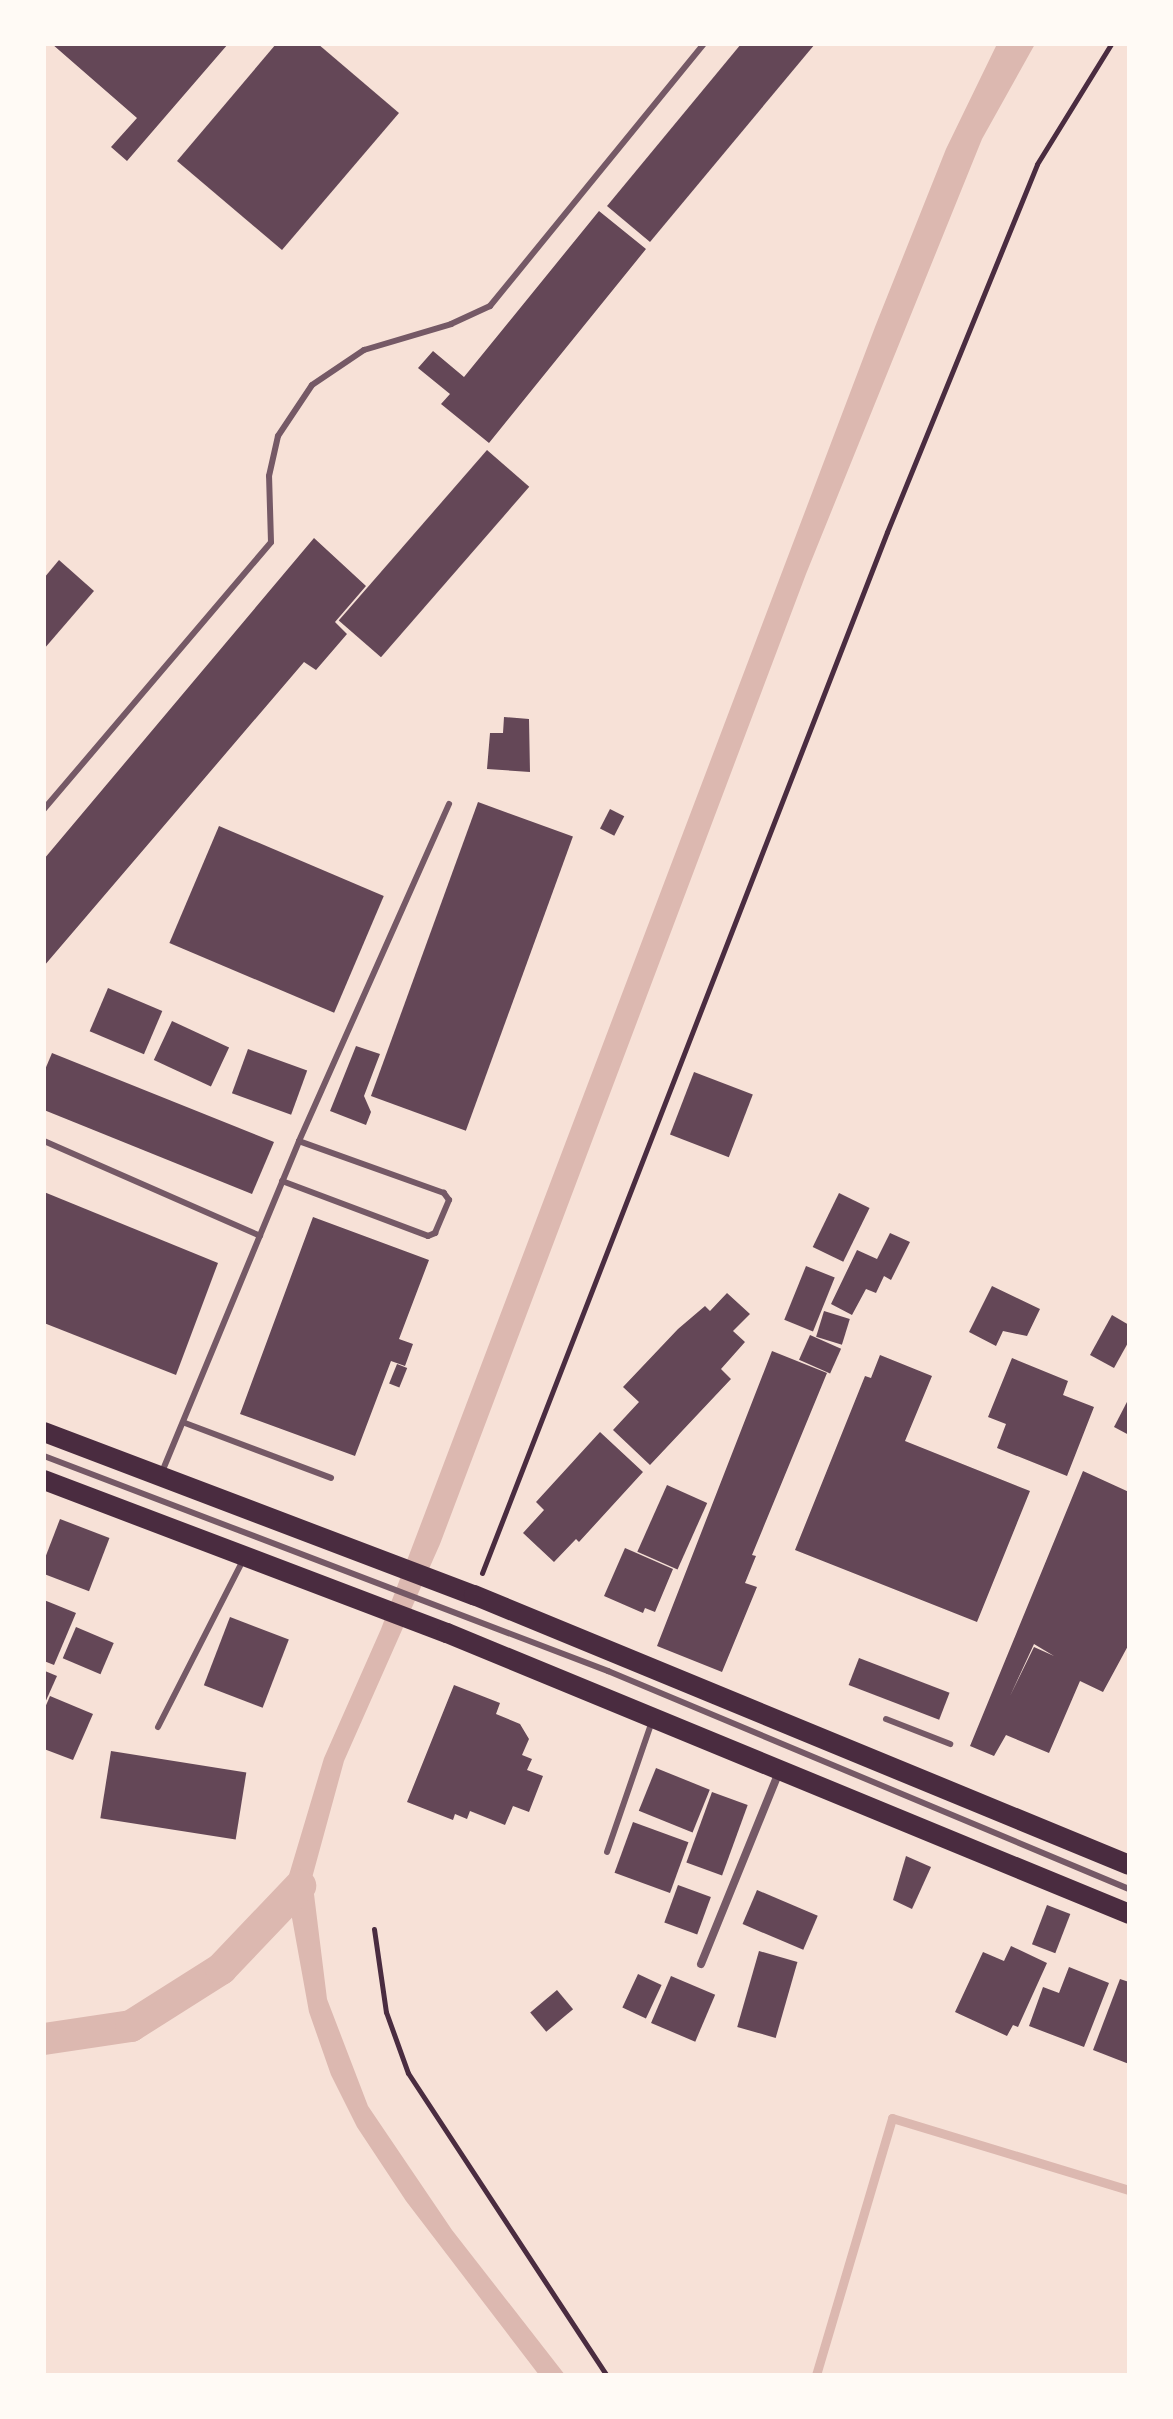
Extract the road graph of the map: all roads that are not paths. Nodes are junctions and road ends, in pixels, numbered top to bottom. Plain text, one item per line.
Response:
1 (704, 44) edge
2 (449, 804) dead end
3 (44, 809) edge
4 (44, 1141) edge
5 (299, 1141) junction
6 (282, 1181) junction
7 (260, 1236) junction
8 (185, 1423) junction
9 (44, 1432) edge
10 (44, 1456) edge
11 (159, 1478) junction
12 (331, 1478) dead end
13 (44, 1480) edge
14 (245, 1557) junction
15 (654, 1717) junction
16 (886, 1719) dead end
17 (158, 1727) dead end
18 (950, 1744) dead end
19 (779, 1771) junction
20 (607, 1852) dead end
21 (1129, 1865) edge
22 (1129, 1889) edge
23 (1129, 1914) edge
24 (701, 1964) dead end

1 - 3 lane
2 - 5 lane
4 - 7 lane
5 - 6 lane
5 - 6 lane
6 - 7 lane
7 - 8 lane
8 - 11 lane
8 - 12 lane
9 - 11 main road
10 - 22 lane
11 - 21 main road
13 - 14 main road
14 - 15 main road
14 - 17 lane
15 - 19 main road
15 - 20 lane
16 - 18 lane
19 - 23 main road
19 - 24 street

